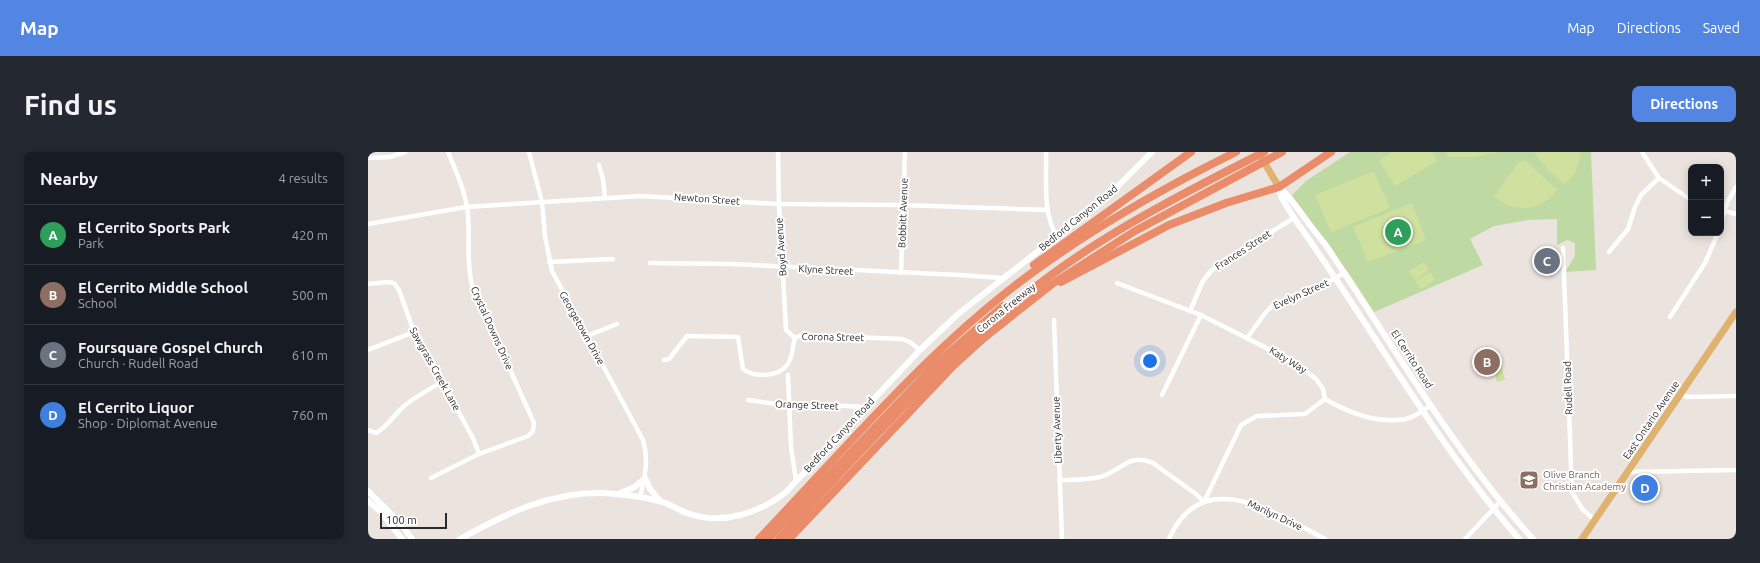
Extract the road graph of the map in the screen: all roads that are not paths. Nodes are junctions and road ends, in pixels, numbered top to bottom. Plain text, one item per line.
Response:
1 (405, 152) edge
2 (448, 152) edge
3 (529, 152) edge
4 (778, 152) edge
5 (905, 152) edge
6 (1046, 152) edge
7 (1152, 152) edge
8 (1191, 152) edge
9 (1253, 152) edge
10 (1258, 152) edge
11 (1264, 152) edge
12 (1331, 152) edge
13 (1642, 152) edge
14 (1276, 153) edge
15 (368, 158) edge
16 (1245, 161) edge
17 (599, 165) dead end
18 (1660, 178) junction
19 (1279, 187) junction
20 (1736, 187) edge
21 (604, 198) junction
22 (1688, 198) edge
23 (542, 202) junction
24 (779, 204) junction
25 (903, 205) junction
26 (466, 207) junction
27 (1724, 208) edge
28 (1048, 210) junction
29 (1724, 210) edge
30 (1736, 214) edge
31 (1294, 218) junction
32 (368, 224) edge
33 (1058, 236) junction
34 (1717, 236) edge
35 (1564, 248) dead end
36 (1609, 252) dead end
37 (613, 259) dead end
38 (550, 262) junction
39 (650, 263) dead end
40 (783, 268) junction
41 (902, 273) junction
42 (1344, 273) junction
43 (1026, 277) junction
44 (1002, 278) junction
45 (1336, 278) junction
46 (1117, 283) dead end
47 (368, 284) edge
48 (1052, 284) junction
49 (1190, 311) junction
50 (1735, 315) edge
51 (1201, 316) junction
52 (1670, 317) dead end
53 (1054, 320) dead end
54 (616, 324) dead end
55 (414, 332) junction
56 (587, 336) junction
57 (795, 338) junction
58 (1247, 338) junction
59 (368, 350) edge
60 (920, 350) junction
61 (664, 360) dead end
62 (788, 374) dead end
63 (442, 382) junction
64 (1681, 394) junction
65 (1162, 395) dead end
66 (1736, 396) edge
67 (1325, 399) junction
68 (748, 400) dead end
69 (1431, 405) junction
70 (789, 406) junction
71 (866, 407) junction
72 (1423, 410) junction
73 (368, 430) edge
74 (479, 454) junction
75 (1736, 470) edge
76 (1629, 472) junction
77 (431, 478) dead end
78 (645, 478) junction
79 (1059, 480) junction
80 (796, 481) junction
81 (368, 491) edge
82 (617, 494) junction
83 (640, 497) junction
84 (368, 500) edge
85 (660, 501) junction
86 (1204, 502) junction
87 (1500, 502) junction
88 (1493, 509) junction
89 (1595, 520) junction
90 (402, 539) edge
91 (412, 539) edge
92 (460, 539) edge
93 (759, 539) edge
94 (768, 539) edge
95 (779, 539) edge
96 (789, 539) edge
97 (1062, 539) edge
98 (1169, 539) edge
99 (1325, 539) edge
100 (1466, 539) edge
101 (1519, 539) edge
102 (1533, 539) edge
103 (1582, 539) edge

1 - 15 street
2 - 26 street, Crystal Downs Drive
3 - 23 street, Georgetown Drive
4 - 24 street, Boyd Avenue
5 - 25 street, Bobbitt Avenue
6 - 28 street
7 - 33 main road, Bedford Canyon Road
8 - 43 highway
9 - 16 highway
10 - 19 main road, El Cerrito Road
11 - 16 highway
12 - 19 highway
13 - 18 street
14 - 16 highway, Corona Freeway
16 - 43 highway, Corona Freeway
16 - 48 highway, Corona Freeway
16 - 94 highway
16 - 95 highway
17 - 21 street
18 - 22 street
18 - 36 street
19 - 31 main road, El Cerrito Road
19 - 42 main road, El Cerrito Road
19 - 48 highway
20 - 27 street
21 - 23 street, Newton Street
21 - 24 street, Newton Street
23 - 26 street, Newton Street
23 - 38 street, Georgetown Drive
24 - 25 street, Newton Street
24 - 40 street, Boyd Avenue
25 - 28 street, Newton Street
25 - 41 street, Bobbitt Avenue
26 - 32 street, Newton Street
26 - 74 street, Crystal Downs Drive
28 - 33 street
29 - 30 street
31 - 45 main road, El Cerrito Road
31 - 49 street, Frances Street
33 - 44 main road, Bedford Canyon Road
34 - 52 street
35 - 89 street, Rudell Road
37 - 38 street
38 - 56 street, Georgetown Drive
39 - 40 street, Klyne Street
40 - 41 street, Klyne Street
40 - 57 street, Boyd Avenue
41 - 44 street, Klyne Street
42 - 45 street, Evelyn Street
42 - 69 main road, El Cerrito Road
43 - 93 highway, Corona Freeway
44 - 60 main road, Bedford Canyon Road
45 - 58 street, Evelyn Street
45 - 72 main road, El Cerrito Road
46 - 49 street, Katy Way
47 - 55 street, Sawgrass Creek Lane
48 - 96 highway, Corona Freeway
49 - 51 street, Katy Way
50 - 64 main road, East Ontario Avenue
51 - 58 street, Katy Way
51 - 65 street
53 - 79 street, Liberty Avenue
54 - 56 street
55 - 59 street
55 - 63 street, Sawgrass Creek Lane
56 - 78 street, Georgetown Drive
57 - 60 street, Corona Street
57 - 61 street, Corona Street
58 - 67 street, Katy Way
60 - 71 main road, Bedford Canyon Road
62 - 70 street
63 - 73 street
63 - 74 street, Sawgrass Creek Lane
64 - 66 street
64 - 76 main road, East Ontario Avenue
67 - 72 street
67 - 86 street
68 - 70 street, Orange Street
69 - 72 street
69 - 87 main road, El Cerrito Road
70 - 71 street, Orange Street
70 - 80 street
71 - 80 main road, Bedford Canyon Road
72 - 88 main road, El Cerrito Road
74 - 77 street
75 - 76 street
76 - 89 main road, East Ontario Avenue
78 - 82 main road
78 - 83 street, Georgetown Drive
78 - 85 main road
79 - 86 street
79 - 97 street, Liberty Avenue
80 - 85 main road, Bedford Canyon Road
81 - 91 main road
82 - 83 main road, Bedford Canyon Road
82 - 92 main road, Bedford Canyon Road
83 - 85 main road, Bedford Canyon Road
84 - 90 main road
86 - 98 street, Marilyn Drive
86 - 99 street, Marilyn Drive
87 - 88 street
87 - 102 main road, El Cerrito Road
88 - 100 street
88 - 101 main road, El Cerrito Road
89 - 103 main road, East Ontario Avenue

